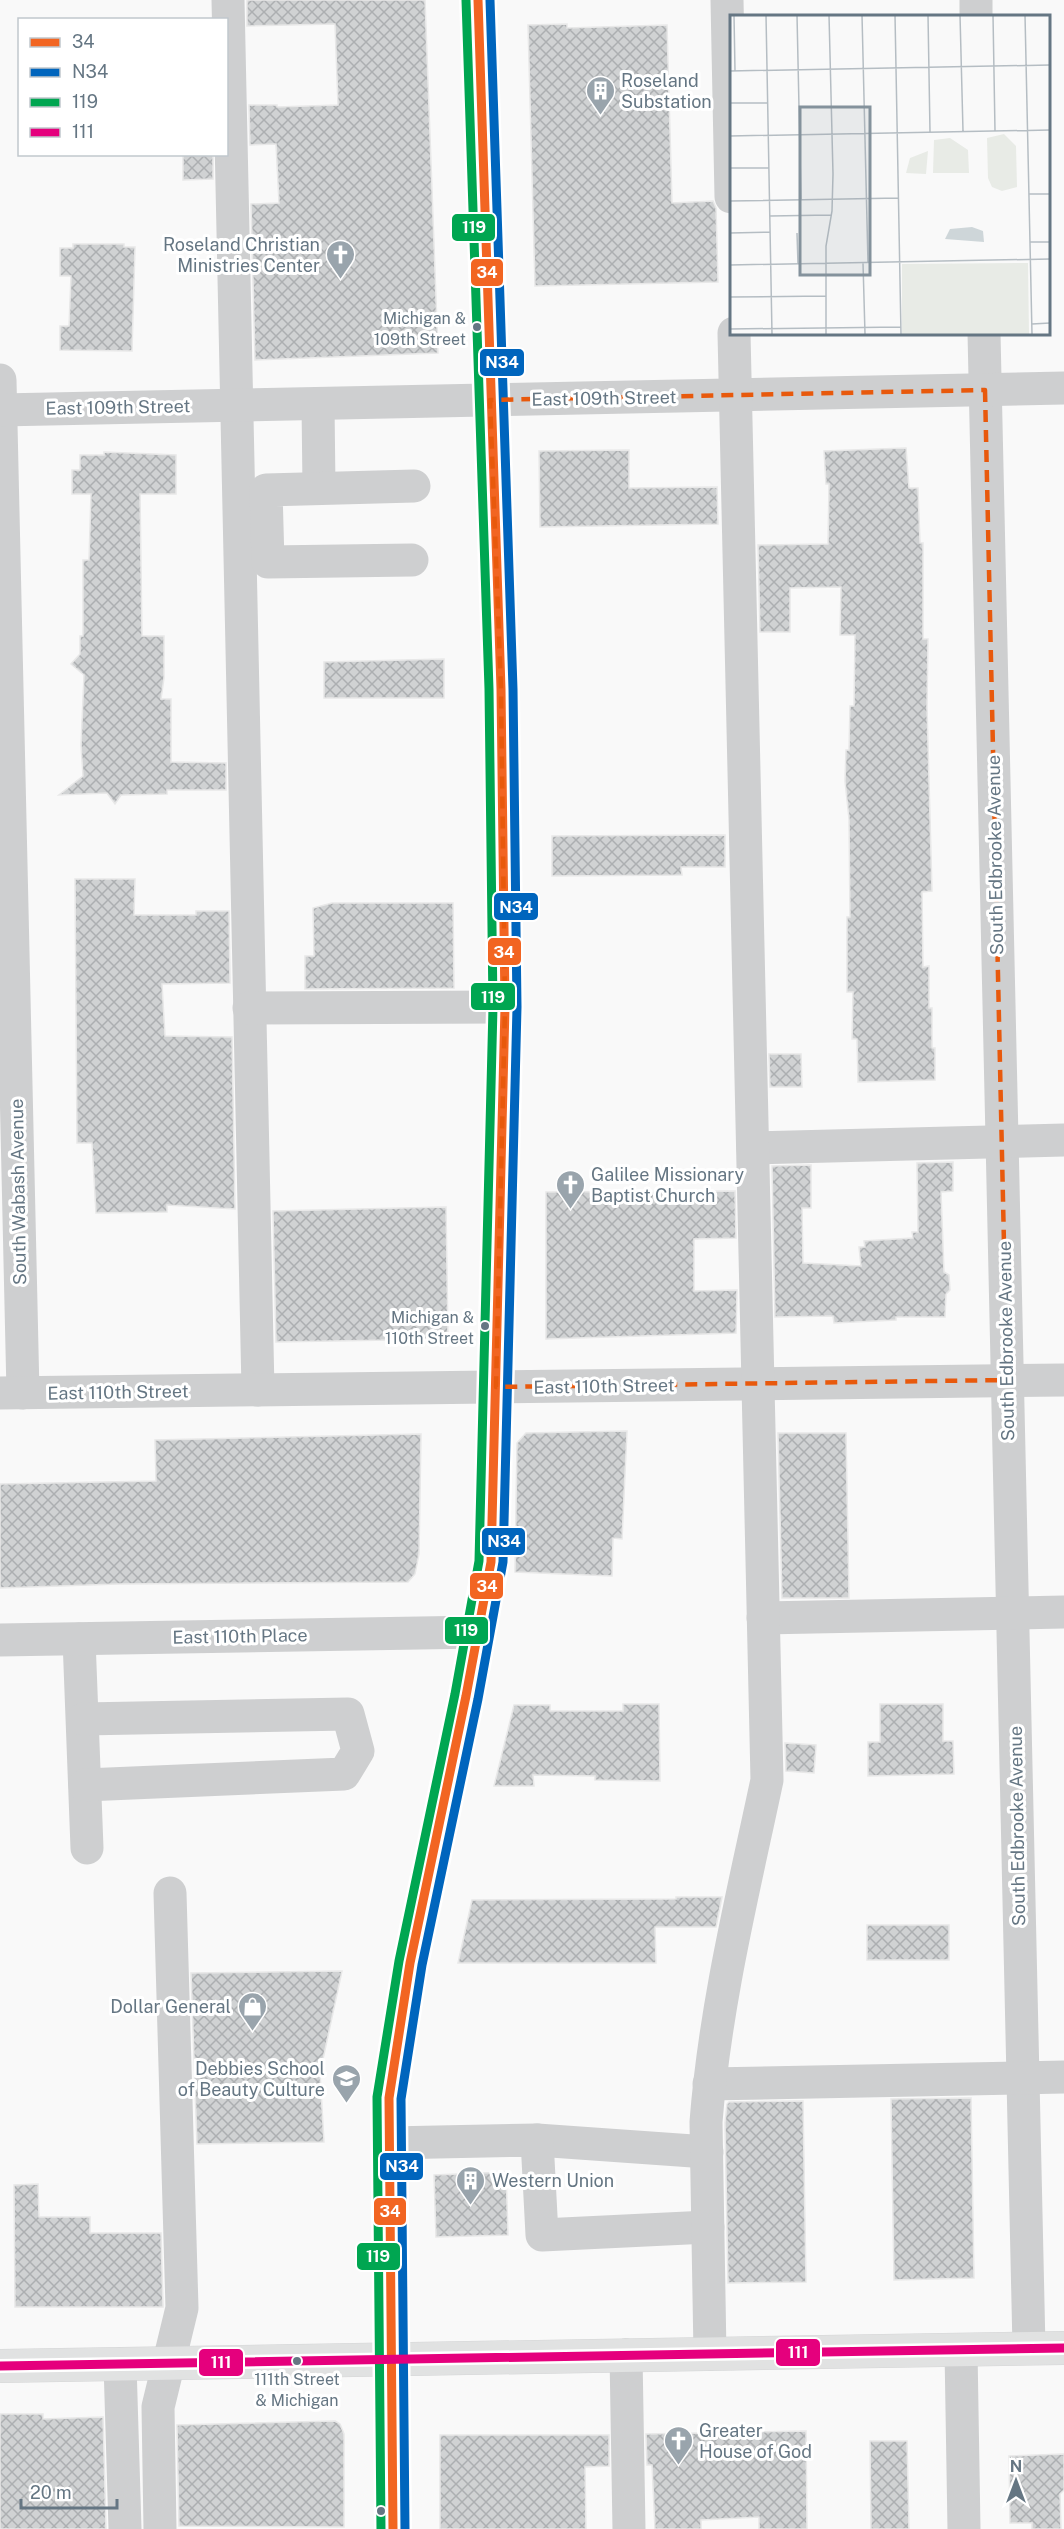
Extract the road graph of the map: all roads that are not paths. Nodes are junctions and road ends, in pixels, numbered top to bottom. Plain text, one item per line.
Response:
1 (228, 0) edge
2 (478, 0) edge
3 (726, 0) edge
4 (730, 158) edge
5 (734, 334) edge
6 (984, 334) edge
7 (1064, 388) edge
8 (985, 390) junction
9 (735, 395) junction
10 (0, 400) edge
11 (490, 400) junction
12 (318, 404) junction
13 (236, 405) junction
14 (414, 486) dead end
15 (319, 488) junction
16 (412, 560) dead end
17 (505, 1007) junction
18 (249, 1008) junction
19 (1064, 1140) edge
20 (1002, 1142) junction
21 (753, 1148) junction
22 (1007, 1380) junction
23 (1064, 1380) edge
24 (758, 1384) junction
25 (496, 1387) junction
26 (258, 1390) junction
27 (11, 1393) edge
28 (1064, 1612) edge
29 (1012, 1613) junction
30 (763, 1618) junction
31 (480, 1632) junction
32 (79, 1639) junction
33 (0, 1640) edge
34 (82, 1719) junction
35 (85, 1785) junction
36 (87, 1848) dead end
37 (170, 1893) dead end
38 (1064, 2077) edge
39 (1023, 2078) junction
40 (709, 2084) junction
41 (537, 2140) junction
42 (389, 2143) junction
43 (707, 2152) junction
44 (708, 2227) junction
45 (1029, 2348) junction
46 (1064, 2348) edge
47 (961, 2350) junction
48 (710, 2354) junction
49 (626, 2355) junction
50 (391, 2359) junction
51 (169, 2363) junction
52 (120, 2364) junction
53 (0, 2366) edge
54 (125, 2529) edge
55 (160, 2529) edge
56 (393, 2529) edge
57 (630, 2529) edge
58 (964, 2529) edge

1 - 13 street
2 - 11 main road
3 - 4 street
5 - 9 street
6 - 8 street, South Edbrooke Avenue
7 - 8 street, East 109th Street
8 - 9 street, East 109th Street
8 - 20 street, South Edbrooke Avenue
9 - 11 street, East 109th Street
9 - 21 street
10 - 13 street, East 109th Street
10 - 27 street, South Wabash Avenue
11 - 12 street, East 109th Street
11 - 17 main road
12 - 13 street, East 109th Street
12 - 15 street
13 - 18 street
14 - 15 street
15 - 16 street
17 - 18 street
17 - 25 main road
18 - 26 street
19 - 20 street
20 - 21 street
20 - 22 street, South Edbrooke Avenue
21 - 24 street
22 - 23 street, East 110th Street
22 - 24 street, East 110th Street
22 - 29 street, South Edbrooke Avenue
24 - 25 street, East 110th Street
24 - 30 street
25 - 26 street, East 110th Street
25 - 31 main road
26 - 27 street, East 110th Street
28 - 29 street
29 - 30 street
29 - 39 street, South Edbrooke Avenue
30 - 40 street
31 - 32 street, East 110th Place
31 - 42 main road
32 - 33 street, East 110th Place
32 - 34 street
34 - 35 street
34 - 35 street
35 - 36 street
37 - 51 street
38 - 39 street
39 - 40 street
39 - 45 street, South Edbrooke Avenue
40 - 43 street
41 - 42 street
41 - 43 street
41 - 44 street
42 - 50 main road
43 - 44 street
44 - 48 street
45 - 46 main road
45 - 47 main road
47 - 48 main road
47 - 58 street
48 - 49 main road
49 - 50 main road
49 - 57 street
50 - 51 main road
50 - 56 main road
51 - 52 main road
51 - 55 street
52 - 53 main road
52 - 54 street

